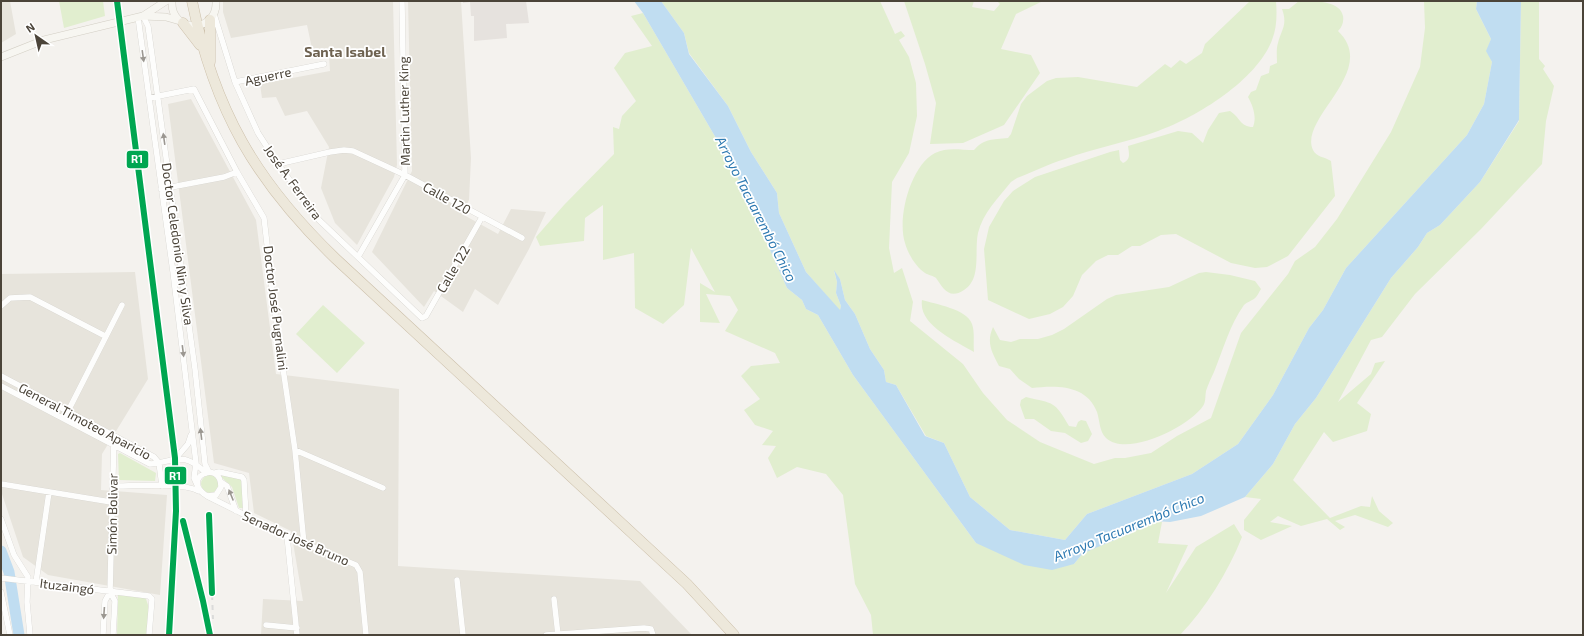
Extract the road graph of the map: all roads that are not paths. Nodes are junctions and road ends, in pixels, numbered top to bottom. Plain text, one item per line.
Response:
1 (166, 1) edge
2 (172, 1) edge
3 (192, 1) edge
4 (216, 1) edge
5 (402, 1) edge
6 (140, 17) junction
7 (212, 17) junction
8 (182, 22) junction
9 (197, 26) junction
10 (203, 49) junction
11 (1, 57) edge
12 (324, 64) dead end
13 (211, 72) junction
14 (235, 82) junction
15 (158, 96) junction
16 (148, 98) junction
17 (278, 164) junction
18 (237, 172) junction
19 (405, 175) junction
20 (171, 187) junction
21 (161, 189) junction
22 (482, 217) junction
23 (522, 238) dead end
24 (358, 257) junction
25 (182, 271) junction
26 (173, 272) junction
27 (2, 304) edge
28 (122, 305) dead end
29 (422, 318) joint
30 (105, 336) junction
31 (195, 369) junction
32 (185, 370) junction
33 (1, 376) edge
34 (1, 386) edge
35 (68, 411) junction
36 (64, 419) junction
37 (191, 432) junction
38 (114, 437) junction
39 (114, 445) junction
40 (295, 450) junction
41 (176, 458) junction
42 (160, 463) junction
43 (196, 463) junction
44 (210, 473) junction
45 (221, 482) junction
46 (1, 484) edge
47 (112, 486) junction
48 (162, 486) junction
49 (383, 488) dead end
50 (198, 489) junction
51 (49, 492) junction
52 (207, 496) junction
53 (111, 502) junction
54 (236, 511) junction
55 (246, 515) junction
56 (1, 519) edge
57 (287, 536) junction
58 (304, 544) junction
59 (1, 578) edge
60 (457, 580) dead end
61 (26, 581) junction
62 (36, 582) junction
63 (1, 592) edge
64 (110, 592) junction
65 (554, 599) dead end
66 (266, 626) dead end
67 (297, 628) junction
68 (652, 632) edge
69 (558, 634) edge
70 (10, 635) edge
71 (30, 635) edge
72 (103, 635) edge
73 (113, 635) edge
74 (149, 635) edge
75 (297, 635) edge
76 (366, 635) edge
77 (463, 635) edge
78 (546, 635) edge
79 (734, 635) edge

1 - 6 street
2 - 8 street
3 - 9 highway
4 - 7 street
5 - 19 street, Martin Luther King
6 - 8 street
6 - 11 street
6 - 15 street, Doctor Celedonio Nin y Silva
6 -> 16 street, Doctor Celedonio Nin y Silva
7 - 9 street
7 - 13 highway
7 - 14 street, José A. Ferreira
8 - 9 street
8 - 10 highway
9 - 10 highway
10 - 13 highway
12 - 14 street, Aguerre
13 - 79 highway
14 - 17 street, José A. Ferreira
15 - 16 street
15 - 18 street, Doctor José Pugnalini
20 -> 15 street, Doctor Celedonio Nin y Silva
16 - 21 street, Doctor Celedonio Nin y Silva
17 - 19 street, Calle 120
17 - 24 street, José A. Ferreira
18 - 20 street
18 - 40 street, Doctor José Pugnalini
19 - 22 street, Calle 120
19 - 24 street, Martin Luther King
20 - 21 street
20 - 25 street, Doctor Celedonio Nin y Silva
21 - 26 street, Doctor Celedonio Nin y Silva
22 - 23 street, Calle 120
22 - 29 street, Calle 122
24 - 29 street, José A. Ferreira
25 - 26 street
25 - 31 street, Doctor Celedonio Nin y Silva
26 -> 32 street, Doctor Celedonio Nin y Silva
27 - 30 street
28 - 30 street
30 - 35 street
31 - 32 street
44 -> 31 street, Doctor Celedonio Nin y Silva
32 - 37 street, Doctor Celedonio Nin y Silva
33 - 35 street, General Timoteo Aparicio
34 - 36 street, General Timoteo Aparicio
35 - 36 street
35 - 38 street, General Timoteo Aparicio
36 - 39 street, General Timoteo Aparicio
37 - 41 street
37 - 43 street, Doctor Celedonio Nin y Silva
38 - 39 street, Simón Bolivar
38 - 42 street, General Timoteo Aparicio
39 - 42 street, General Timoteo Aparicio
39 - 47 street, Simón Bolivar
40 - 49 street
40 - 58 street, Doctor José Pugnalini
41 - 42 street
41 - 43 street
42 - 48 street
43 - 44 street
43 - 50 street, Doctor Celedonio Nin y Silva
44 - 45 street
44 - 50 street
44 - 55 street
45 - 52 street
54 -> 45 street
46 - 51 street
47 - 48 street
47 - 53 street, Simón Bolivar
48 - 50 street
50 - 52 street
51 - 53 street
51 - 62 street
52 - 54 street, Senador José Bruno
53 - 64 street, Simón Bolivar
54 - 55 street, Senador José Bruno
55 - 57 street, Senador José Bruno
56 - 61 street
57 - 58 street, Senador José Bruno
57 - 67 street
58 - 76 street, Senador José Bruno
59 - 61 street, Ituzaingó
60 - 77 street
61 - 62 street, Ituzaingó
61 - 71 street
62 - 64 street, Ituzaingó
63 - 70 street
64 -> 72 street, Simón Bolivar
64 - 73 street, Simón Bolivar
64 - 74 street, Ituzaingó
65 - 69 street
66 - 67 street
67 - 75 street
68 - 69 street
69 - 78 street

